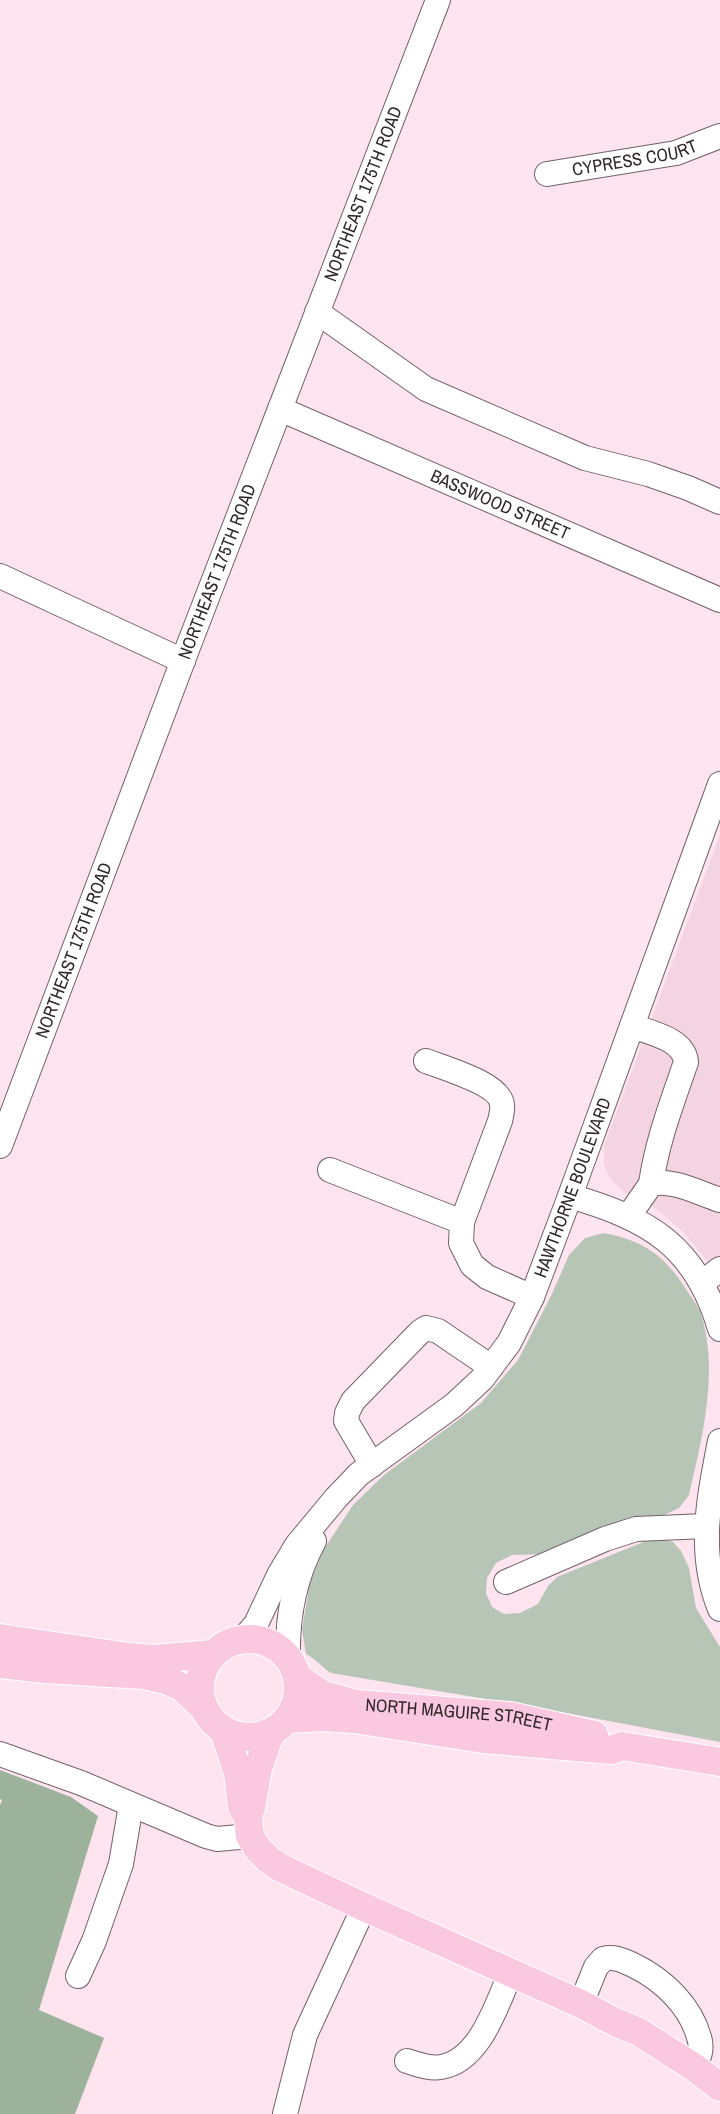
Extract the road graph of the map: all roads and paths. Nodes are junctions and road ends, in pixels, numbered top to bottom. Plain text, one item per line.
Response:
1 (438, 0) edge
2 (720, 136) edge
3 (547, 174) dead end
4 (317, 312) junction
5 (280, 409) junction
6 (720, 502) edge
7 (0, 576) edge
8 (720, 600) edge
9 (183, 661) junction
10 (720, 784) edge
11 (632, 1026) junction
12 (426, 1061) dead end
13 (0, 1146) edge
14 (330, 1170) dead end
15 (651, 1184) junction
16 (570, 1196) junction
17 (720, 1200) edge
18 (628, 1217) junction
19 (462, 1222) junction
20 (720, 1269) edge
21 (702, 1283) junction
22 (532, 1298) junction
23 (720, 1328) edge
24 (491, 1368) junction
25 (720, 1441) edge
26 (372, 1465) junction
27 (320, 1520) junction
28 (706, 1526) junction
29 (506, 1582) dead end
30 (720, 1609) edge
31 (0, 1638) edge
32 (243, 1639) junction
33 (213, 1654) junction
34 (0, 1664) edge
35 (293, 1667) junction
36 (202, 1706) junction
37 (279, 1726) junction
38 (224, 1731) junction
39 (622, 1746) junction
40 (0, 1754) edge
41 (720, 1762) edge
42 (132, 1805) junction
43 (249, 1826) junction
44 (364, 1907) junction
45 (511, 1972) junction
46 (78, 1976) dead end
47 (581, 2004) junction
48 (407, 2061) dead end
49 (695, 2068) junction
50 (720, 2087) edge
51 (285, 2114) edge

1 - 4 street, NORTHEAST 175TH ROAD
2 - 3 street, CYPRESS COURT
4 - 5 street, NORTHEAST 175TH ROAD
4 - 6 street
5 - 8 street, BASSWOOD STREET
5 - 9 street, NORTHEAST 175TH ROAD
7 - 9 street
9 - 13 street, NORTHEAST 175TH ROAD
10 - 11 street, HAWTHORNE BOULEVARD
11 - 15 street
11 - 16 street, HAWTHORNE BOULEVARD
12 - 19 street
14 - 19 street
15 - 17 street
15 - 18 street
16 - 18 street
16 - 22 street, HAWTHORNE BOULEVARD
18 - 21 street
19 - 22 street
20 - 21 street
21 - 23 street
22 - 24 street, HAWTHORNE BOULEVARD
24 - 26 street, HAWTHORNE BOULEVARD
24 - 26 street
25 - 28 street
26 - 27 street, HAWTHORNE BOULEVARD
27 - 32 street, HAWTHORNE BOULEVARD
27 - 35 street, HAWTHORNE BOULEVARD
28 - 29 street
28 - 30 street
31 - 33 main road
32 - 33 main road
32 - 35 main road
33 - 36 main road
34 - 36 main road
35 - 37 main road
35 - 39 main road, NORTH MAGUIRE STREET
36 - 38 main road
37 - 38 main road
37 - 39 main road, NORTH MAGUIRE STREET
37 - 43 main road
38 - 43 main road
39 - 41 main road, NORTH MAGUIRE STREET
40 - 42 street
42 - 43 street
42 - 46 street
43 - 44 main road
44 - 45 main road
44 - 51 street
45 - 47 main road
45 - 48 street
47 - 49 main road
47 - 49 street
49 - 50 main road

